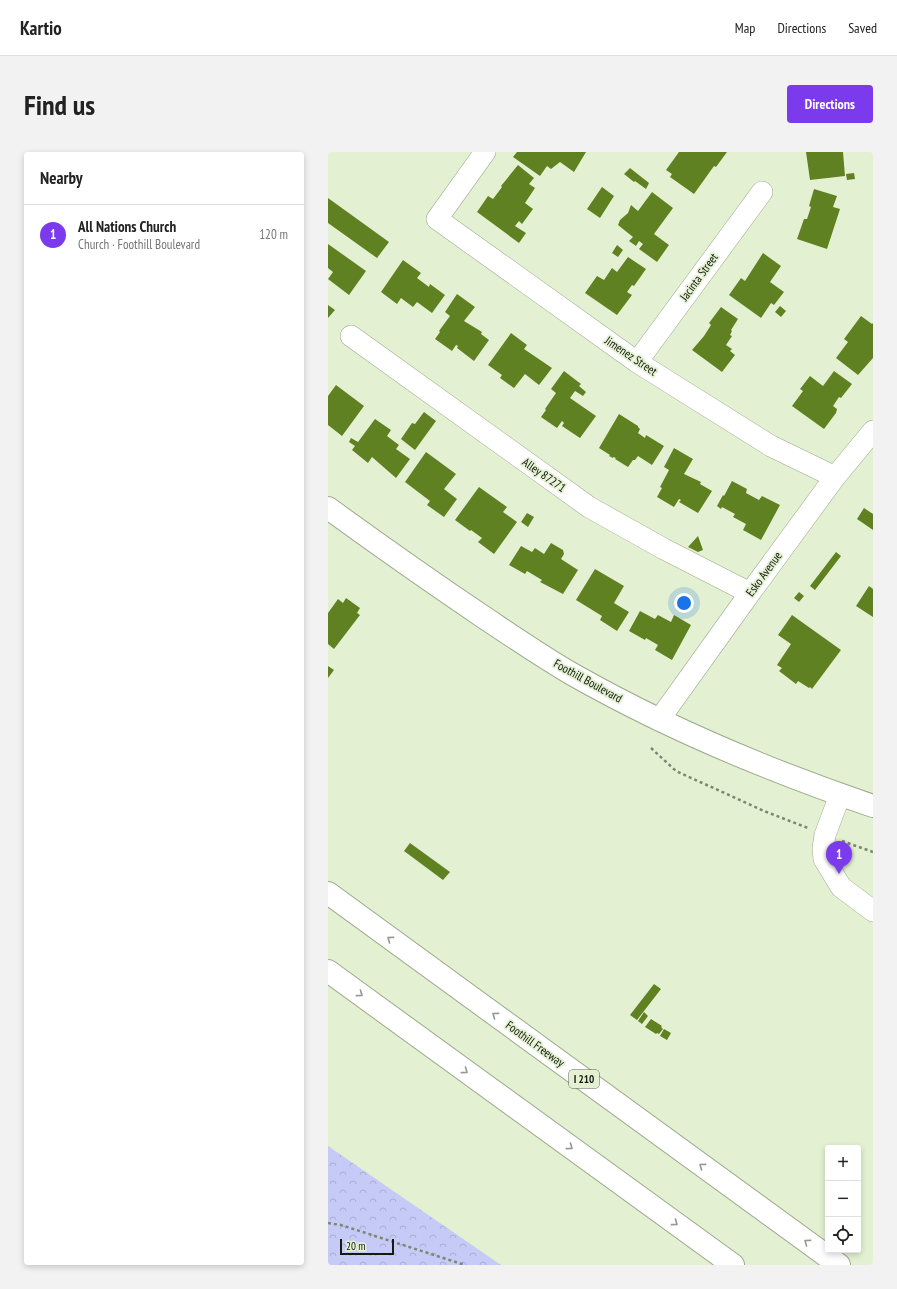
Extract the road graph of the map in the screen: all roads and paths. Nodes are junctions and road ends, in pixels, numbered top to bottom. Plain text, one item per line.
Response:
1 (485, 152) edge
2 (762, 192) dead end
3 (351, 336) dead end
4 (637, 362) junction
5 (873, 433) edge
6 (835, 478) junction
7 (328, 508) edge
8 (750, 593) junction
9 (659, 720) junction
10 (651, 748) dead end
11 (840, 795) junction
12 (873, 806) edge
13 (825, 835) junction
14 (873, 852) edge
15 (328, 893) edge
16 (873, 911) edge
17 (328, 972) edge
18 (328, 1223) edge
19 (465, 1265) edge
20 (733, 1265) edge
21 (839, 1265) edge

1 - 4 street, Jimenez Street
2 - 4 street, Jacinta Street
3 - 8 street, Alley 87271
4 - 6 street, Jimenez Street
5 - 6 street, Esko Avenue
6 - 8 street, Esko Avenue
7 - 9 main road, Foothill Boulevard
8 - 9 street, Esko Avenue
9 - 11 main road, Foothill Boulevard
10 - 13 path
11 - 12 main road, Foothill Boulevard
11 - 13 street
13 - 14 path
13 - 16 street
21 -> 15 main road, Foothill Freeway / I 210
17 -> 20 main road
18 - 19 path

